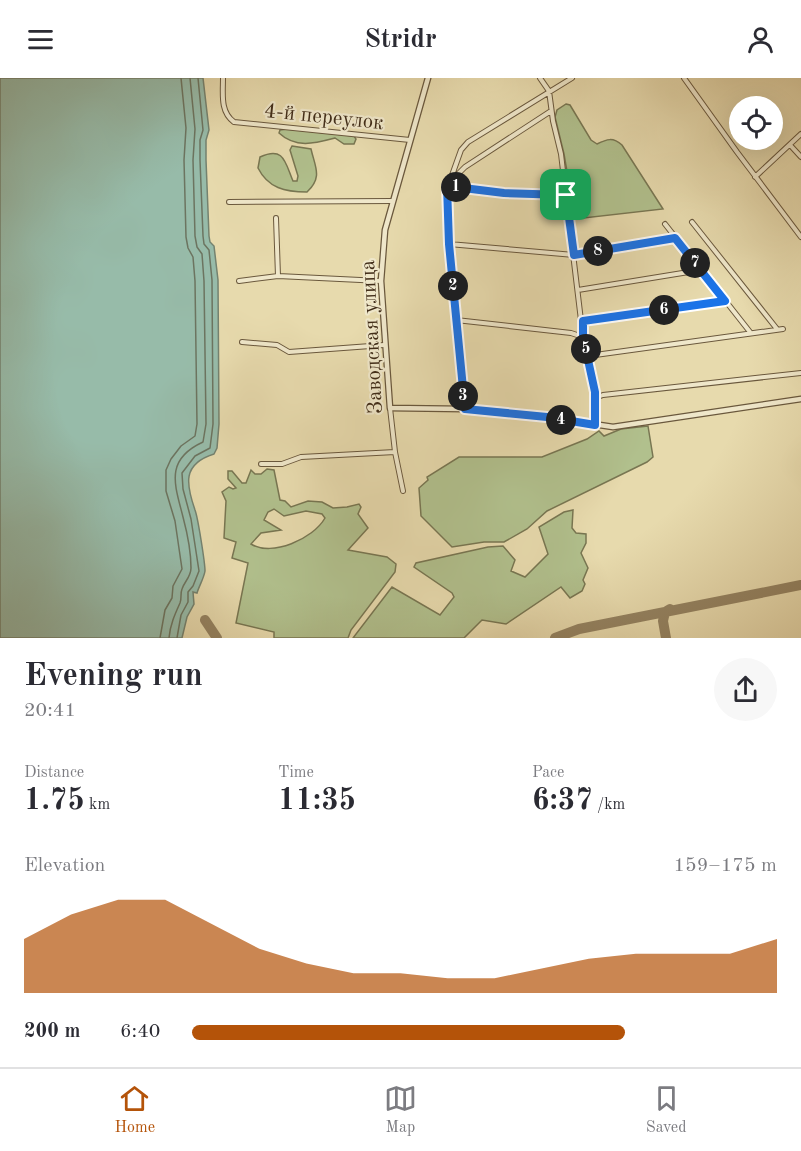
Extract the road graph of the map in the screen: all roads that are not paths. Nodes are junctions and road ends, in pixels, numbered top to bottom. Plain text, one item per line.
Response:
1 (223, 78) edge
2 (428, 78) edge
3 (540, 78) edge
4 (572, 78) edge
5 (684, 78) edge
6 (549, 91) junction
7 (551, 111) junction
8 (801, 134) edge
9 (410, 140) junction
10 (790, 145) junction
11 (801, 157) edge
12 (755, 177) junction
13 (447, 186) junction
14 (566, 195) junction
15 (392, 201) junction
16 (229, 202) dead end
17 (276, 218) dead end
18 (692, 222) dead end
19 (665, 224) dead end
20 (801, 237) edge
21 (675, 238) junction
22 (449, 244) junction
23 (574, 255) junction
24 (701, 270) junction
25 (278, 276) junction
26 (381, 280) junction
27 (239, 281) dead end
28 (578, 290) junction
29 (725, 301) junction
30 (456, 320) junction
31 (583, 321) junction
32 (783, 328) dead end
33 (777, 329) junction
34 (750, 332) junction
35 (583, 337) junction
36 (242, 342) dead end
37 (384, 345) junction
38 (588, 356) junction
39 (801, 373) edge
40 (595, 398) junction
41 (801, 399) edge
42 (390, 408) junction
43 (465, 409) junction
44 (595, 425) junction
45 (395, 452) junction
46 (261, 464) dead end
47 (403, 491) dead end

1 - 9 street, 4-й переулок
2 - 9 street, Заводская улица
3 - 6 street
4 - 6 street
5 - 12 street
6 - 7 street
6 - 13 street
7 - 13 street
7 - 14 street
8 - 10 street
9 - 15 street, Заводская улица
10 - 11 street
10 - 12 street
12 - 20 street
13 - 14 street
13 - 22 street
14 - 23 street
15 - 16 street
15 - 26 street, Заводская улица
17 - 25 street
18 - 33 street
19 - 21 street
21 - 23 street
21 - 24 street
22 - 23 street
22 - 30 street
23 - 28 street
24 - 28 street
24 - 29 street
25 - 26 street
25 - 27 street
26 - 37 street, Заводская улица
28 - 31 street
29 - 31 street
29 - 34 street
30 - 35 street
30 - 43 street
31 - 35 street
32 - 33 street
33 - 34 street
34 - 38 street
35 - 38 street
36 - 37 street
37 - 42 street, Заводская улица
38 - 40 street
39 - 40 street
40 - 44 street
41 - 44 street
42 - 43 street
42 - 45 street, Заводская улица
43 - 44 street
45 - 46 street
45 - 47 street, Заводская улица

